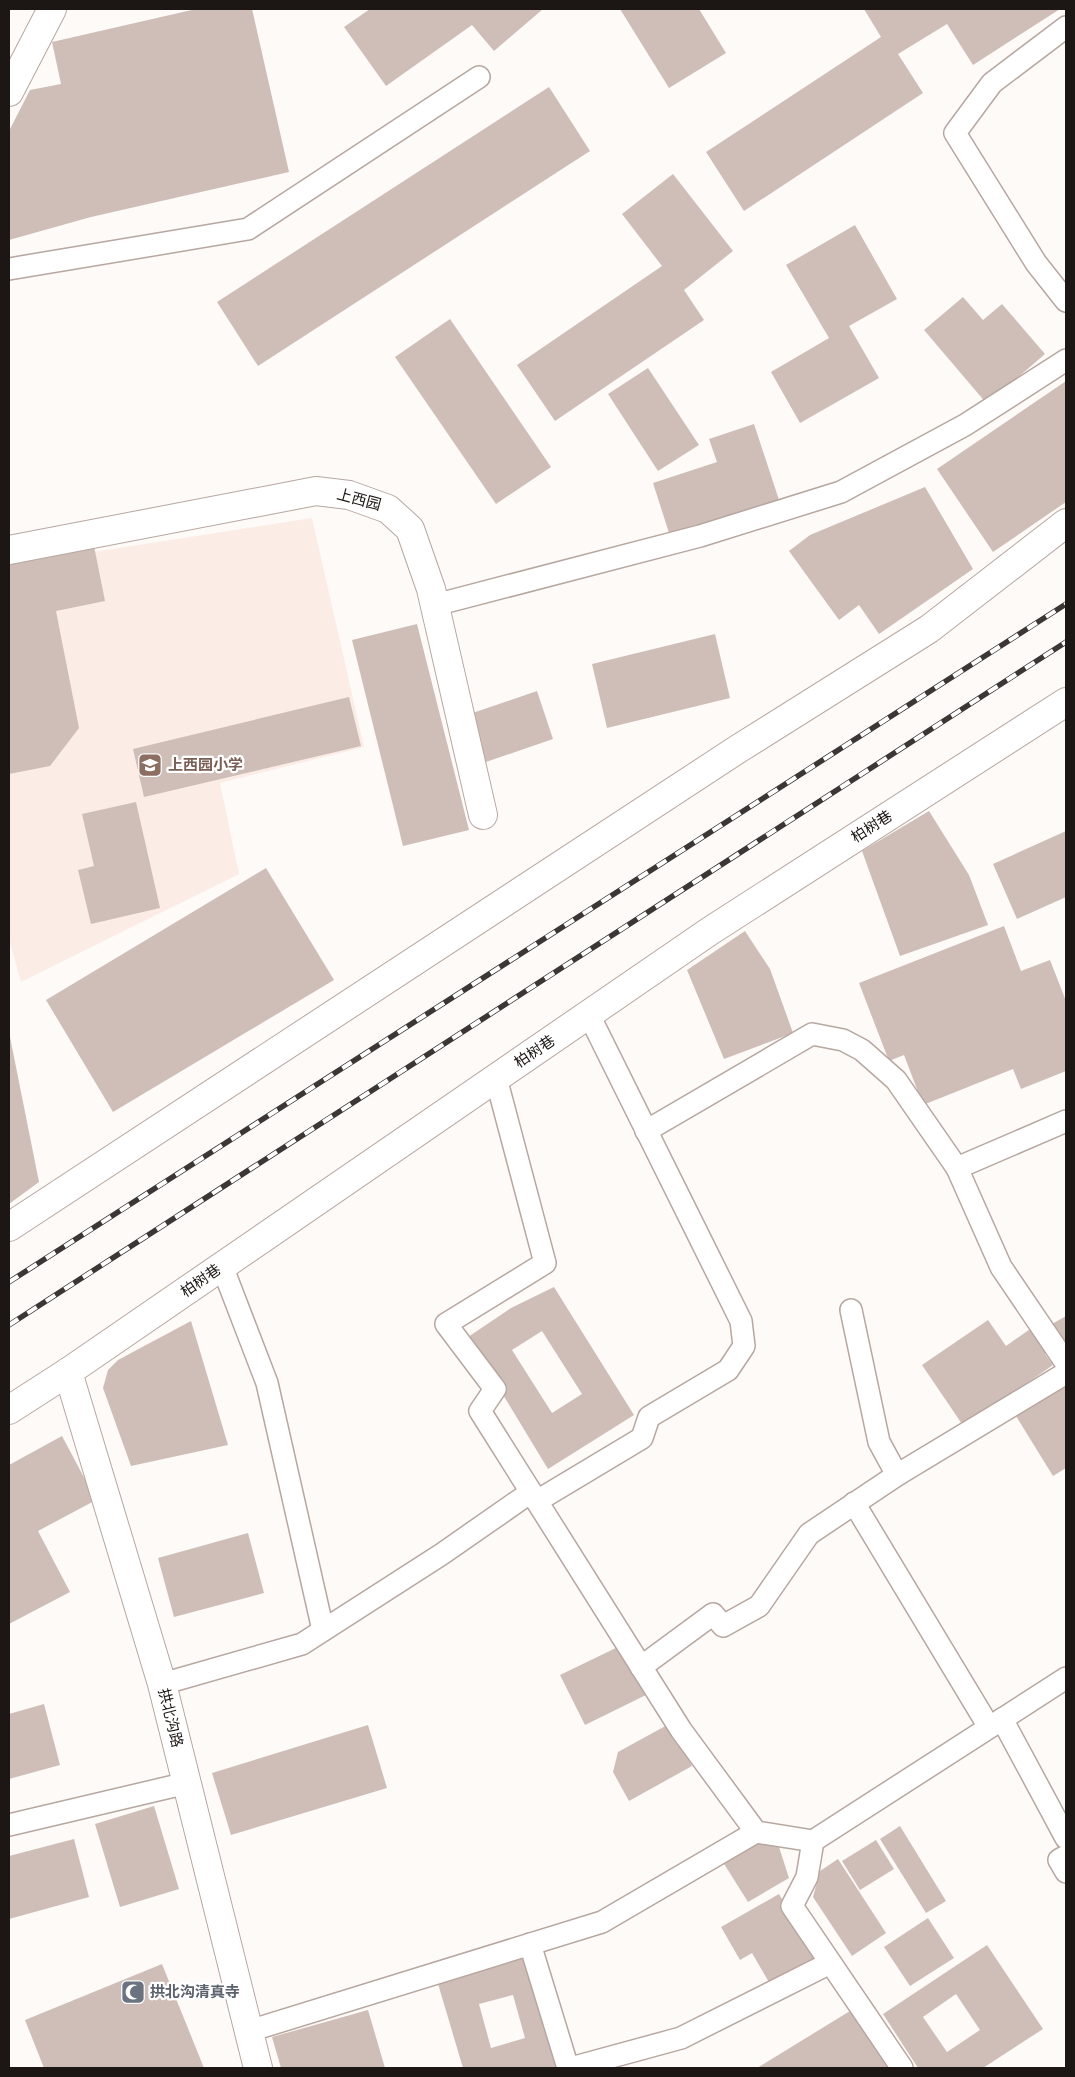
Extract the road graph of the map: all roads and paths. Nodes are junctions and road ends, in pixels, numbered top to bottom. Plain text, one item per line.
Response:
1 (52, 9) edge
2 (1066, 28) edge
3 (478, 78) dead end
4 (9, 92) edge
5 (9, 269) edge
6 (1066, 301) edge
7 (1066, 360) edge
8 (1066, 523) edge
9 (9, 550) edge
10 (435, 605) junction
11 (1066, 702) edge
12 (483, 815) dead end
13 (588, 1015) junction
14 (496, 1078) junction
15 (1066, 1121) edge
16 (646, 1131) junction
17 (957, 1168) junction
18 (9, 1227) edge
19 (222, 1266) junction
20 (852, 1310) dead end
21 (1066, 1364) edge
22 (68, 1372) junction
23 (1066, 1373) edge
24 (9, 1410) edge
25 (897, 1475) junction
26 (534, 1496) junction
27 (854, 1503) junction
28 (323, 1630) junction
29 (641, 1667) junction
30 (1066, 1678) edge
31 (162, 1684) junction
32 (996, 1723) junction
33 (187, 1783) junction
34 (9, 1825) edge
35 (756, 1832) junction
36 (1066, 1838) edge
37 (813, 1841) junction
38 (1066, 1856) edge
39 (1066, 1872) edge
40 (530, 1944) junction
41 (830, 1963) junction
42 (248, 2031) junction
43 (258, 2068) edge
44 (569, 2068) edge
45 (902, 2068) edge

1 - 4 street
2 - 6 lane
3 - 5 lane
7 - 10 lane
8 - 18 street
9 - 10 street, 上西园
10 - 12 street, 上西园
11 - 13 street, 柏树巷
13 - 14 street, 柏树巷
13 - 16 lane
14 - 19 street, 柏树巷
14 - 26 lane
15 - 17 lane
16 - 17 lane
16 - 26 lane
17 - 21 lane
19 - 22 street, 柏树巷
19 - 28 lane
20 - 25 lane
22 - 24 street, 柏树巷
22 - 31 street, 拱北沟路
23 - 25 lane
25 - 27 lane
26 - 28 lane
26 - 29 lane
27 - 29 lane
27 - 32 lane
28 - 31 lane
29 - 35 lane
30 - 32 lane
31 - 33 street, 拱北沟路
32 - 36 lane
32 - 37 lane
33 - 34 lane
33 - 42 street, 拱北沟路
35 - 37 lane
35 - 40 lane
37 - 41 lane
38 - 39 lane
40 - 42 lane
40 - 44 lane
41 - 44 lane
41 - 45 lane
42 - 43 street, 拱北沟路

